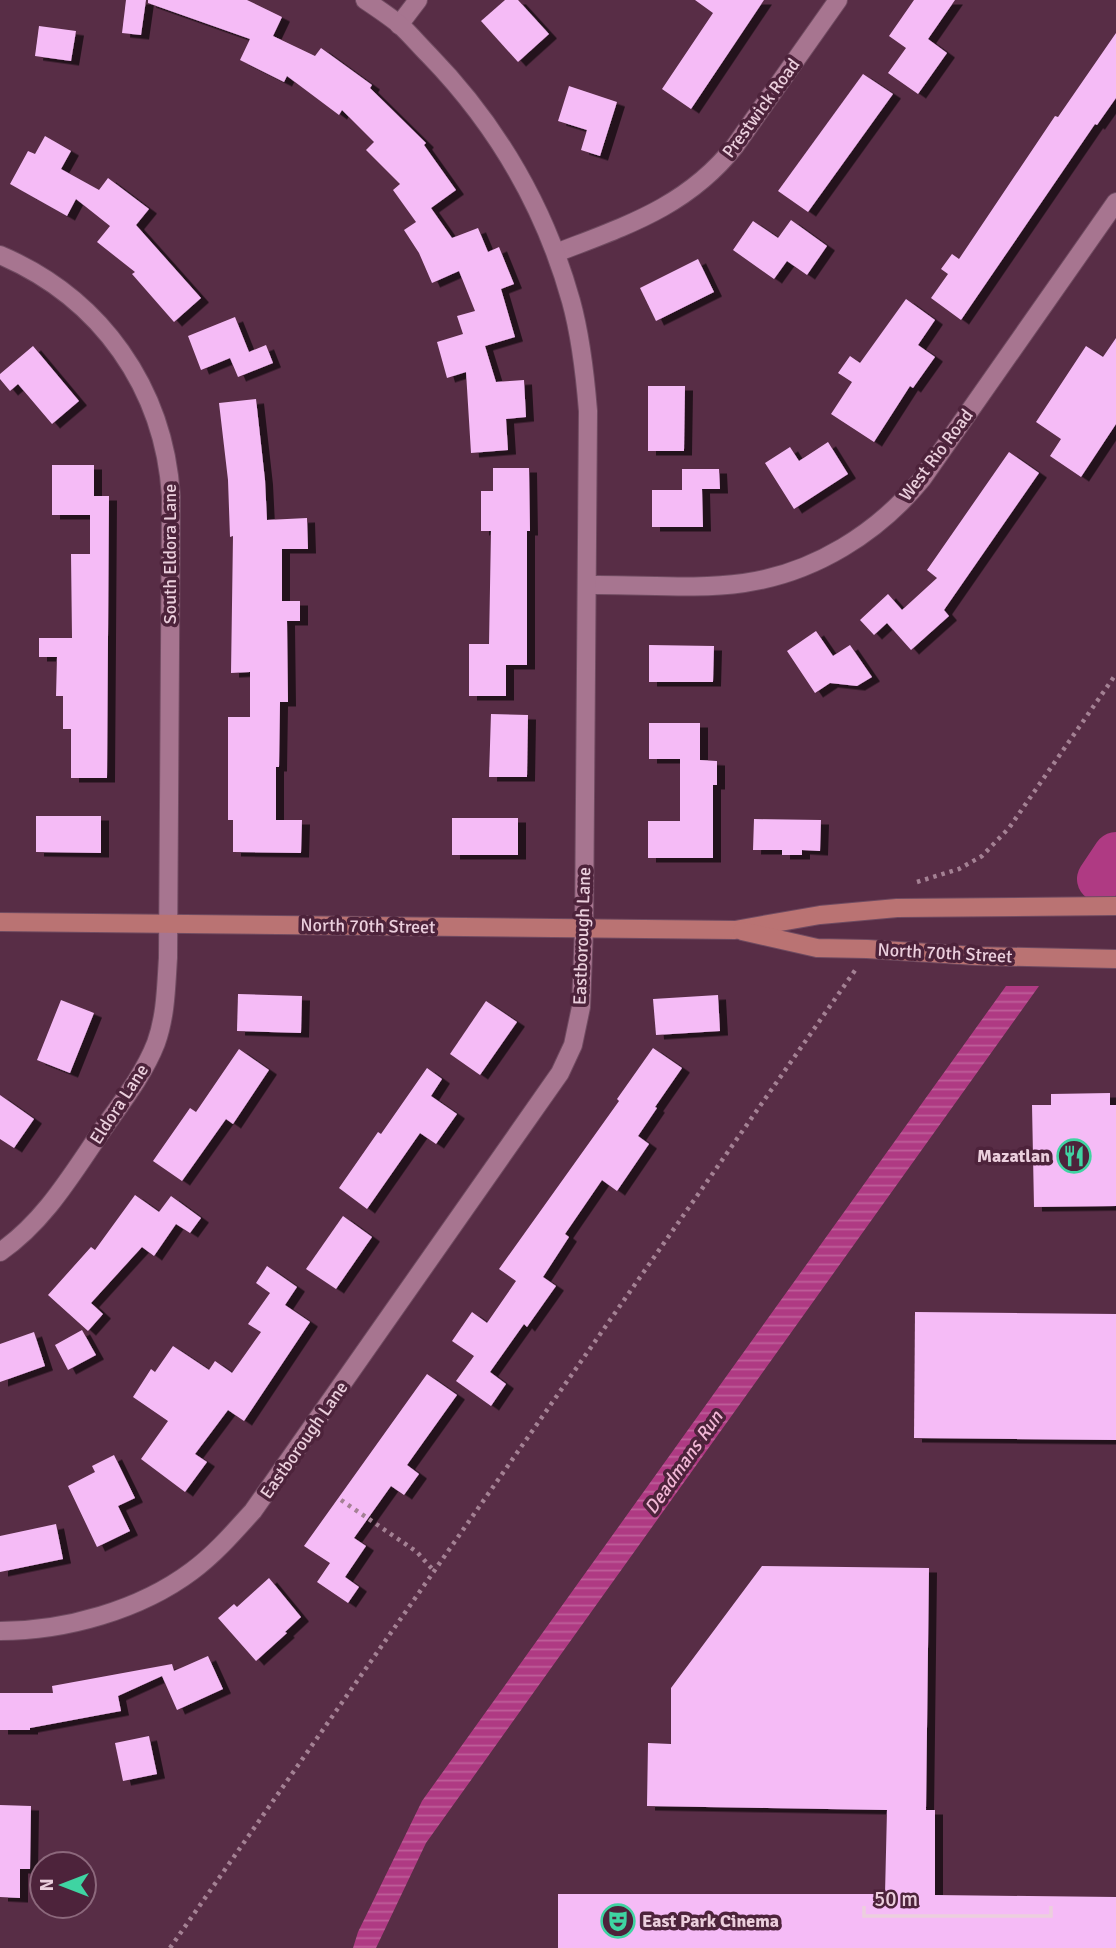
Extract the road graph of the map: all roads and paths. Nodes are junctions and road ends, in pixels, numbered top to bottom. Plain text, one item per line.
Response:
1 (365, 0) edge
2 (418, 0) edge
3 (838, 0) edge
4 (400, 25) junction
5 (1116, 202) edge
6 (556, 253) junction
7 (0, 255) edge
8 (588, 585) junction
9 (1116, 674) edge
10 (917, 882) dead end
11 (1116, 906) edge
12 (0, 922) edge
13 (168, 923) junction
14 (584, 928) junction
15 (735, 930) junction
16 (1116, 959) edge
17 (858, 967) dead end
18 (0, 1252) edge
19 (341, 1500) dead end
20 (434, 1570) junction
21 (0, 1631) edge
22 (170, 1948) edge

1 - 4 street, Eastborough Lane
2 - 4 street
3 - 6 street, Prestwick Road
4 - 6 street, Eastborough Lane
5 - 8 street, West Rio Road
6 - 8 street, Eastborough Lane
7 - 13 street, South Eldora Lane
8 - 14 street, Eastborough Lane
9 - 10 path
11 - 15 main road, North 70th Street
12 - 13 main road, North 70th Street
13 - 14 main road, North 70th Street
13 - 18 street, Eldora Lane
14 - 15 main road, North 70th Street
14 - 21 street, Eastborough Lane
15 - 16 main road, North 70th Street
17 - 20 path
19 - 20 path
20 - 22 path

